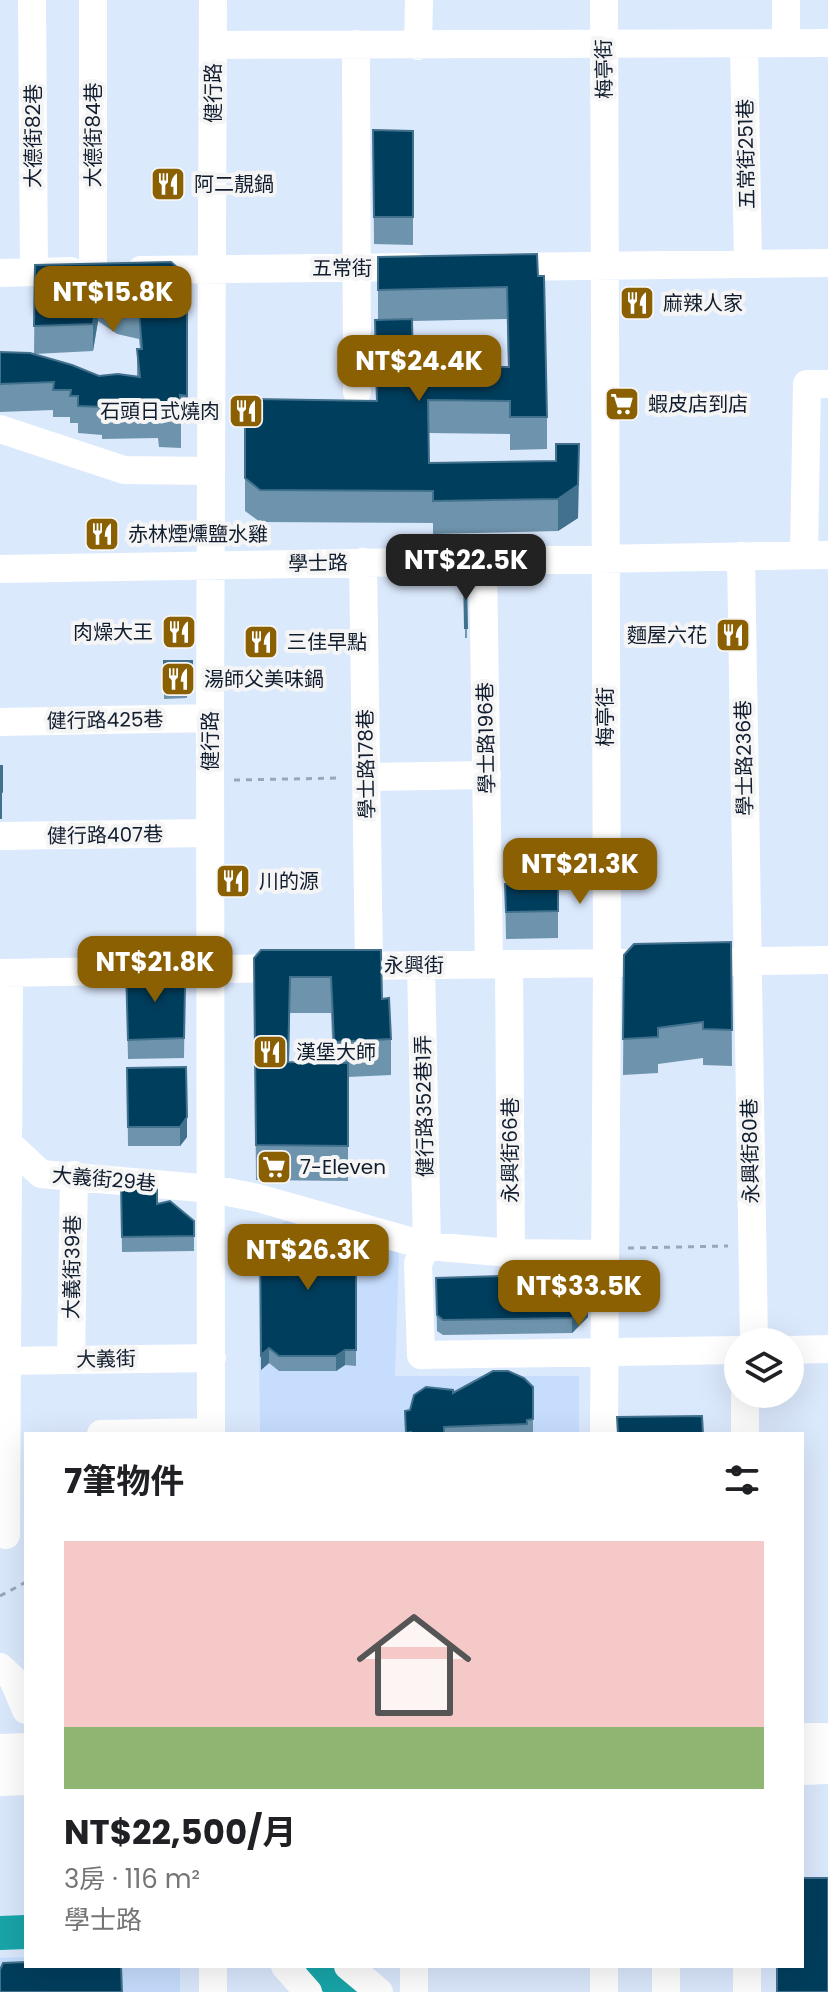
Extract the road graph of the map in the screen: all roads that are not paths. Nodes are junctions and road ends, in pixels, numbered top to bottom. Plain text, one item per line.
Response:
1 (32, 0) edge
2 (93, 0) edge
3 (213, 0) edge
4 (419, 0) edge
5 (604, 0) edge
6 (786, 0) edge
7 (786, 43) junction
8 (828, 43) edge
9 (356, 44) junction
10 (744, 44) junction
11 (213, 45) junction
12 (603, 45) junction
13 (418, 46) junction
14 (748, 263) junction
15 (828, 263) edge
16 (606, 266) junction
17 (435, 267) edge
18 (482, 267) edge
19 (357, 268) junction
20 (212, 269) junction
21 (93, 271) junction
22 (34, 272) junction
23 (0, 273) edge
24 (828, 384) edge
25 (357, 392) dead end
26 (0, 429) edge
27 (817, 432) edge
28 (211, 471) junction
29 (816, 483) edge
30 (816, 555) edge
31 (741, 556) junction
32 (604, 558) junction
33 (483, 560) junction
34 (363, 562) junction
35 (210, 564) junction
36 (0, 569) edge
37 (210, 718) junction
38 (0, 722) edge
39 (487, 775) junction
40 (366, 777) junction
41 (210, 833) junction
42 (0, 836) edge
43 (828, 960) edge
44 (747, 961) junction
45 (607, 963) junction
46 (499, 964) junction
47 (369, 965) junction
48 (421, 966) junction
49 (211, 970) junction
50 (4, 973) edge
51 (8, 1143) junction
52 (74, 1175) junction
53 (4, 1186) edge
54 (212, 1189) junction
55 (427, 1246) junction
56 (511, 1253) junction
57 (605, 1254) junction
58 (754, 1328) edge
59 (828, 1349) edge
60 (724, 1350) edge
61 (804, 1350) edge
62 (604, 1354) junction
63 (212, 1358) junction
64 (71, 1360) junction
65 (2, 1366) edge
66 (745, 1408) edge
67 (211, 1432) edge
68 (604, 1432) edge
69 (745, 1432) edge
70 (16, 1436) edge
71 (6, 1535) dead end
72 (0, 1667) edge
73 (24, 1705) edge
74 (804, 1740) edge
75 (828, 1740) edge
76 (24, 1750) edge
77 (0, 1751) edge
78 (828, 1767) edge
79 (804, 1768) edge
80 (24, 1778) edge
81 (0, 1779) edge
82 (213, 1968) edge
83 (287, 1968) edge
84 (350, 1968) edge
85 (414, 1968) edge
86 (604, 1968) edge
87 (666, 1968) edge
88 (747, 1968) edge
89 (213, 1992) edge
90 (308, 1992) edge
91 (379, 1992) edge
92 (414, 1992) edge
93 (604, 1992) edge
94 (666, 1992) edge
95 (747, 1992) edge

1 - 22 street, 大德街82巷
2 - 21 street, 大德街84巷
3 - 11 street, 健行路
4 - 13 street
5 - 12 street, 梅亭街
6 - 7 street
7 - 8 street
7 - 10 street
9 - 11 street
9 - 13 street
9 - 19 street
10 - 12 street
10 - 14 street, 五常街251巷
11 - 20 street, 健行路
12 - 13 street
12 - 16 street, 梅亭街
14 - 15 street
14 - 16 street
16 - 18 street
16 - 32 street, 梅亭街
17 - 19 street, 五常街
19 - 20 street, 五常街
19 - 25 street
20 - 21 street, 五常街
20 - 28 street, 健行路
21 - 22 street, 五常街
22 - 23 street, 五常街
24 - 27 street
26 - 28 street
27 - 29 street
28 - 35 street, 健行路
29 - 30 street
30 - 31 street, 學士路
31 - 32 street, 學士路
31 - 44 street, 學士路236巷
32 - 33 street, 學士路
32 - 45 street, 梅亭街
33 - 34 street, 學士路
33 - 39 street, 學士路196巷
34 - 35 street, 學士路
34 - 40 street, 學士路178巷
35 - 36 street, 學士路
35 - 37 street, 健行路
37 - 38 street, 健行路425巷
37 - 41 street, 健行路
39 - 40 street
39 - 46 street, 學士路196巷
40 - 47 street, 學士路178巷
41 - 42 street, 健行路407巷
41 - 49 street, 健行路
43 - 44 street, 永興街
44 - 45 street, 永興街
44 - 58 street, 永興街80巷
45 - 46 street, 永興街
45 - 57 street, 梅亭街
46 - 48 street, 永興街
46 - 56 street, 永興街66巷
47 - 48 street, 永興街
47 - 49 street, 永興街
48 - 55 street, 健行路352巷1弄
49 - 50 street, 永興街
49 - 54 street, 健行路
50 - 51 street
51 - 52 street, 大義街29巷
51 - 53 street
52 - 54 street, 大義街29巷
52 - 64 street, 大義街39巷
53 - 65 street
54 - 55 street, 大義街29巷
54 - 63 street, 健行路
55 - 56 street
55 - 62 street, 健行路352巷1弄
56 - 57 street
57 - 62 street, 梅亭街
59 - 61 street
60 - 62 street
62 - 68 street, 梅亭街
63 - 64 street, 大義街
63 - 67 street, 健行路
64 - 65 street, 大義街
65 - 70 street
66 - 69 street
70 - 71 street
72 - 73 street
74 - 75 main road
76 - 77 main road
78 - 79 main road
80 - 81 main road
82 - 89 street
83 - 90 street
84 - 91 street
85 - 92 street
86 - 93 street
87 - 94 street
88 - 95 street

